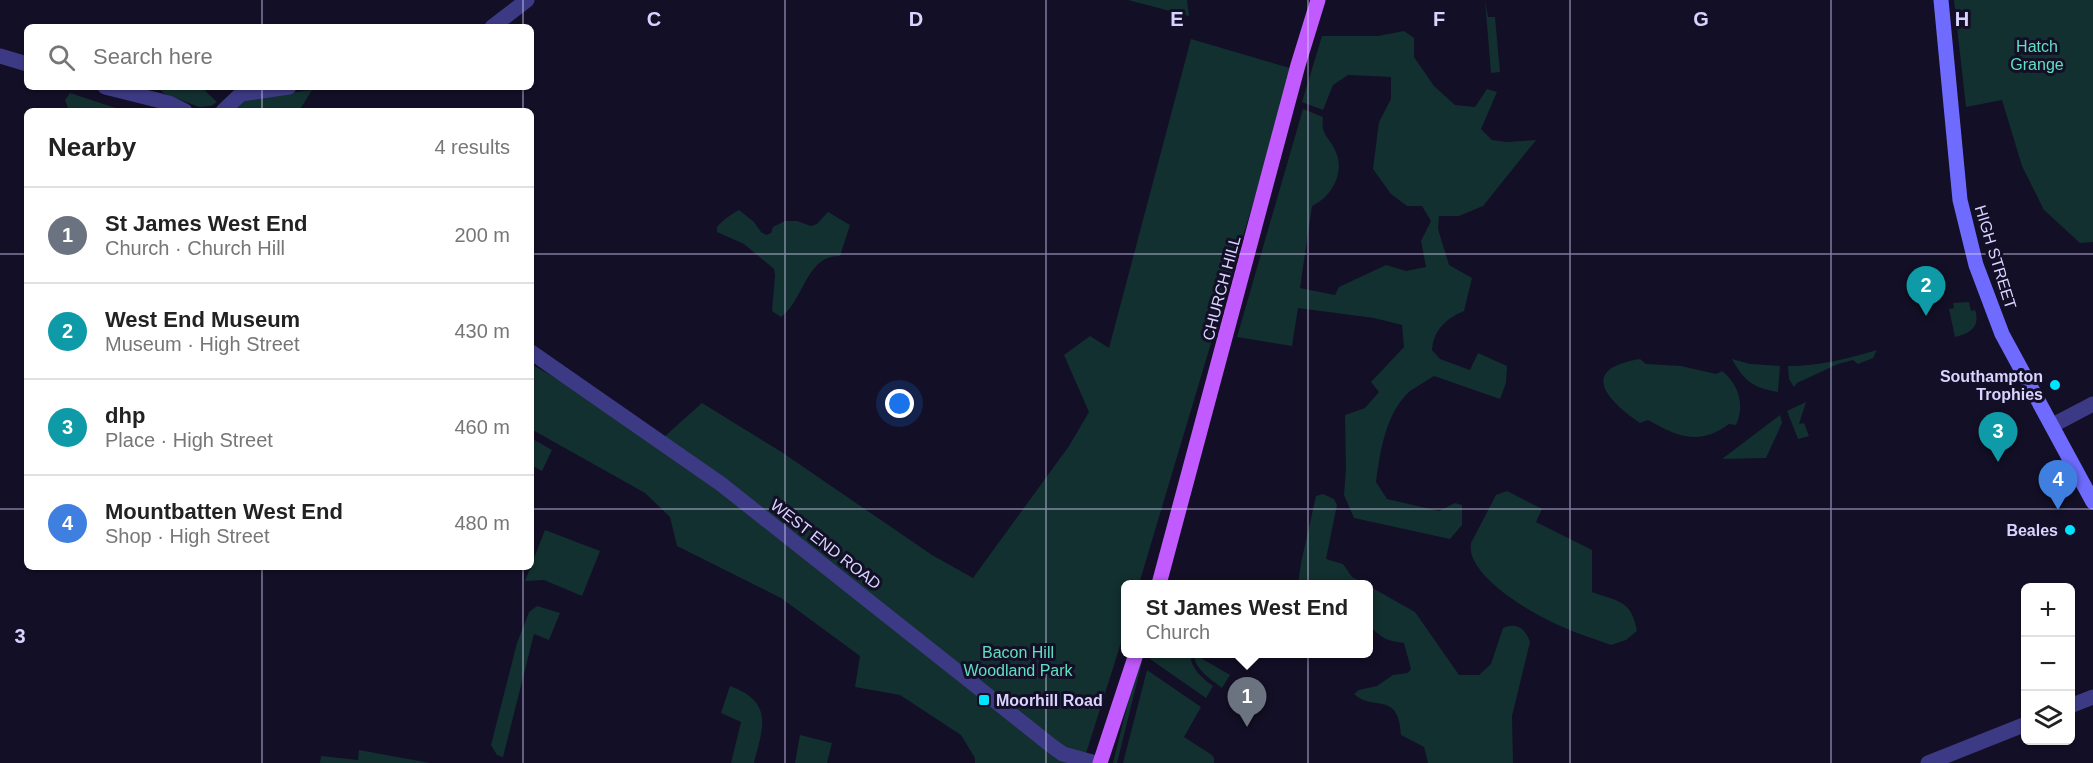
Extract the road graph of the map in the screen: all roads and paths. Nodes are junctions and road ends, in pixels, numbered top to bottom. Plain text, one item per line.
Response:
1 (526, 0) edge
2 (1318, 0) edge
3 (1941, 0) edge
4 (496, 24) edge
5 (0, 56) edge
6 (24, 63) edge
7 (117, 90) edge
8 (268, 90) edge
9 (178, 108) edge
10 (226, 108) edge
11 (534, 353) edge
12 (2093, 404) edge
13 (2053, 425) junction
14 (2093, 502) edge
15 (1160, 580) edge
16 (1135, 658) edge
17 (2093, 697) edge
18 (2075, 704) edge
19 (2021, 726) edge
20 (1098, 763) edge
21 (1928, 763) edge

1 - 4 street
2 - 15 main road, CHURCH HILL
3 - 13 main road, HIGH STREET
5 - 6 street
7 - 9 street
8 - 10 street
11 - 20 street, WEST END ROAD
12 - 13 street
13 - 14 main road, HIGH STREET
16 - 20 main road
17 - 18 street
19 - 21 street

